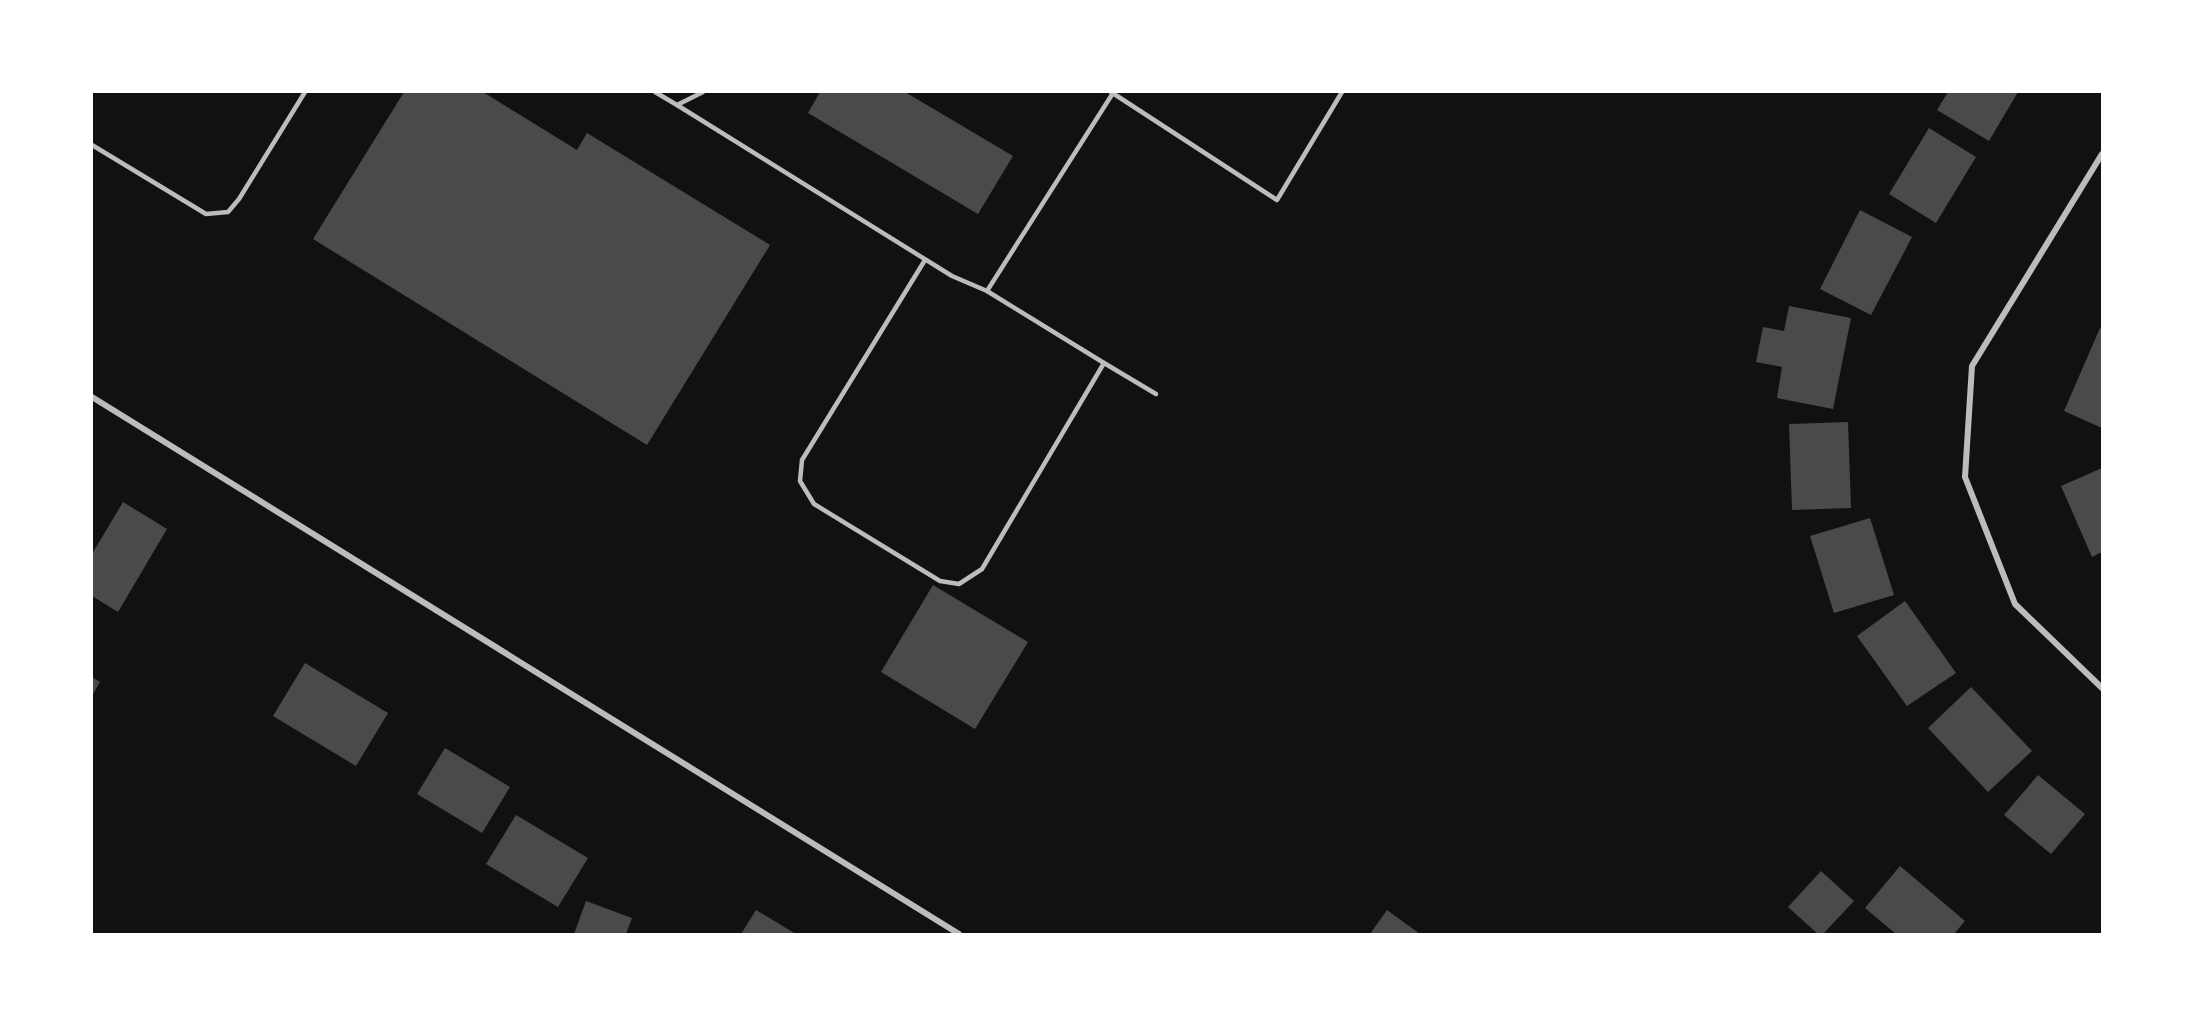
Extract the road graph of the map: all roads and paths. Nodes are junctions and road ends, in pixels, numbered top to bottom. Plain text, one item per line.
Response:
1 (305, 92) edge
2 (655, 92) edge
3 (703, 92) edge
4 (1112, 92) edge
5 (1342, 92) edge
6 (677, 105) junction
7 (92, 145) edge
8 (2103, 154) edge
9 (925, 260) junction
10 (987, 291) junction
11 (1104, 363) junction
12 (1156, 394) dead end
13 (92, 397) edge
14 (2103, 688) edge
15 (959, 934) edge

1 - 7 lane
2 - 6 lane
3 - 6 lane
4 - 5 lane
4 - 10 lane
6 - 9 lane
8 - 14 street
9 - 10 lane
9 - 11 lane
10 - 11 lane
11 - 12 lane
13 - 15 street

